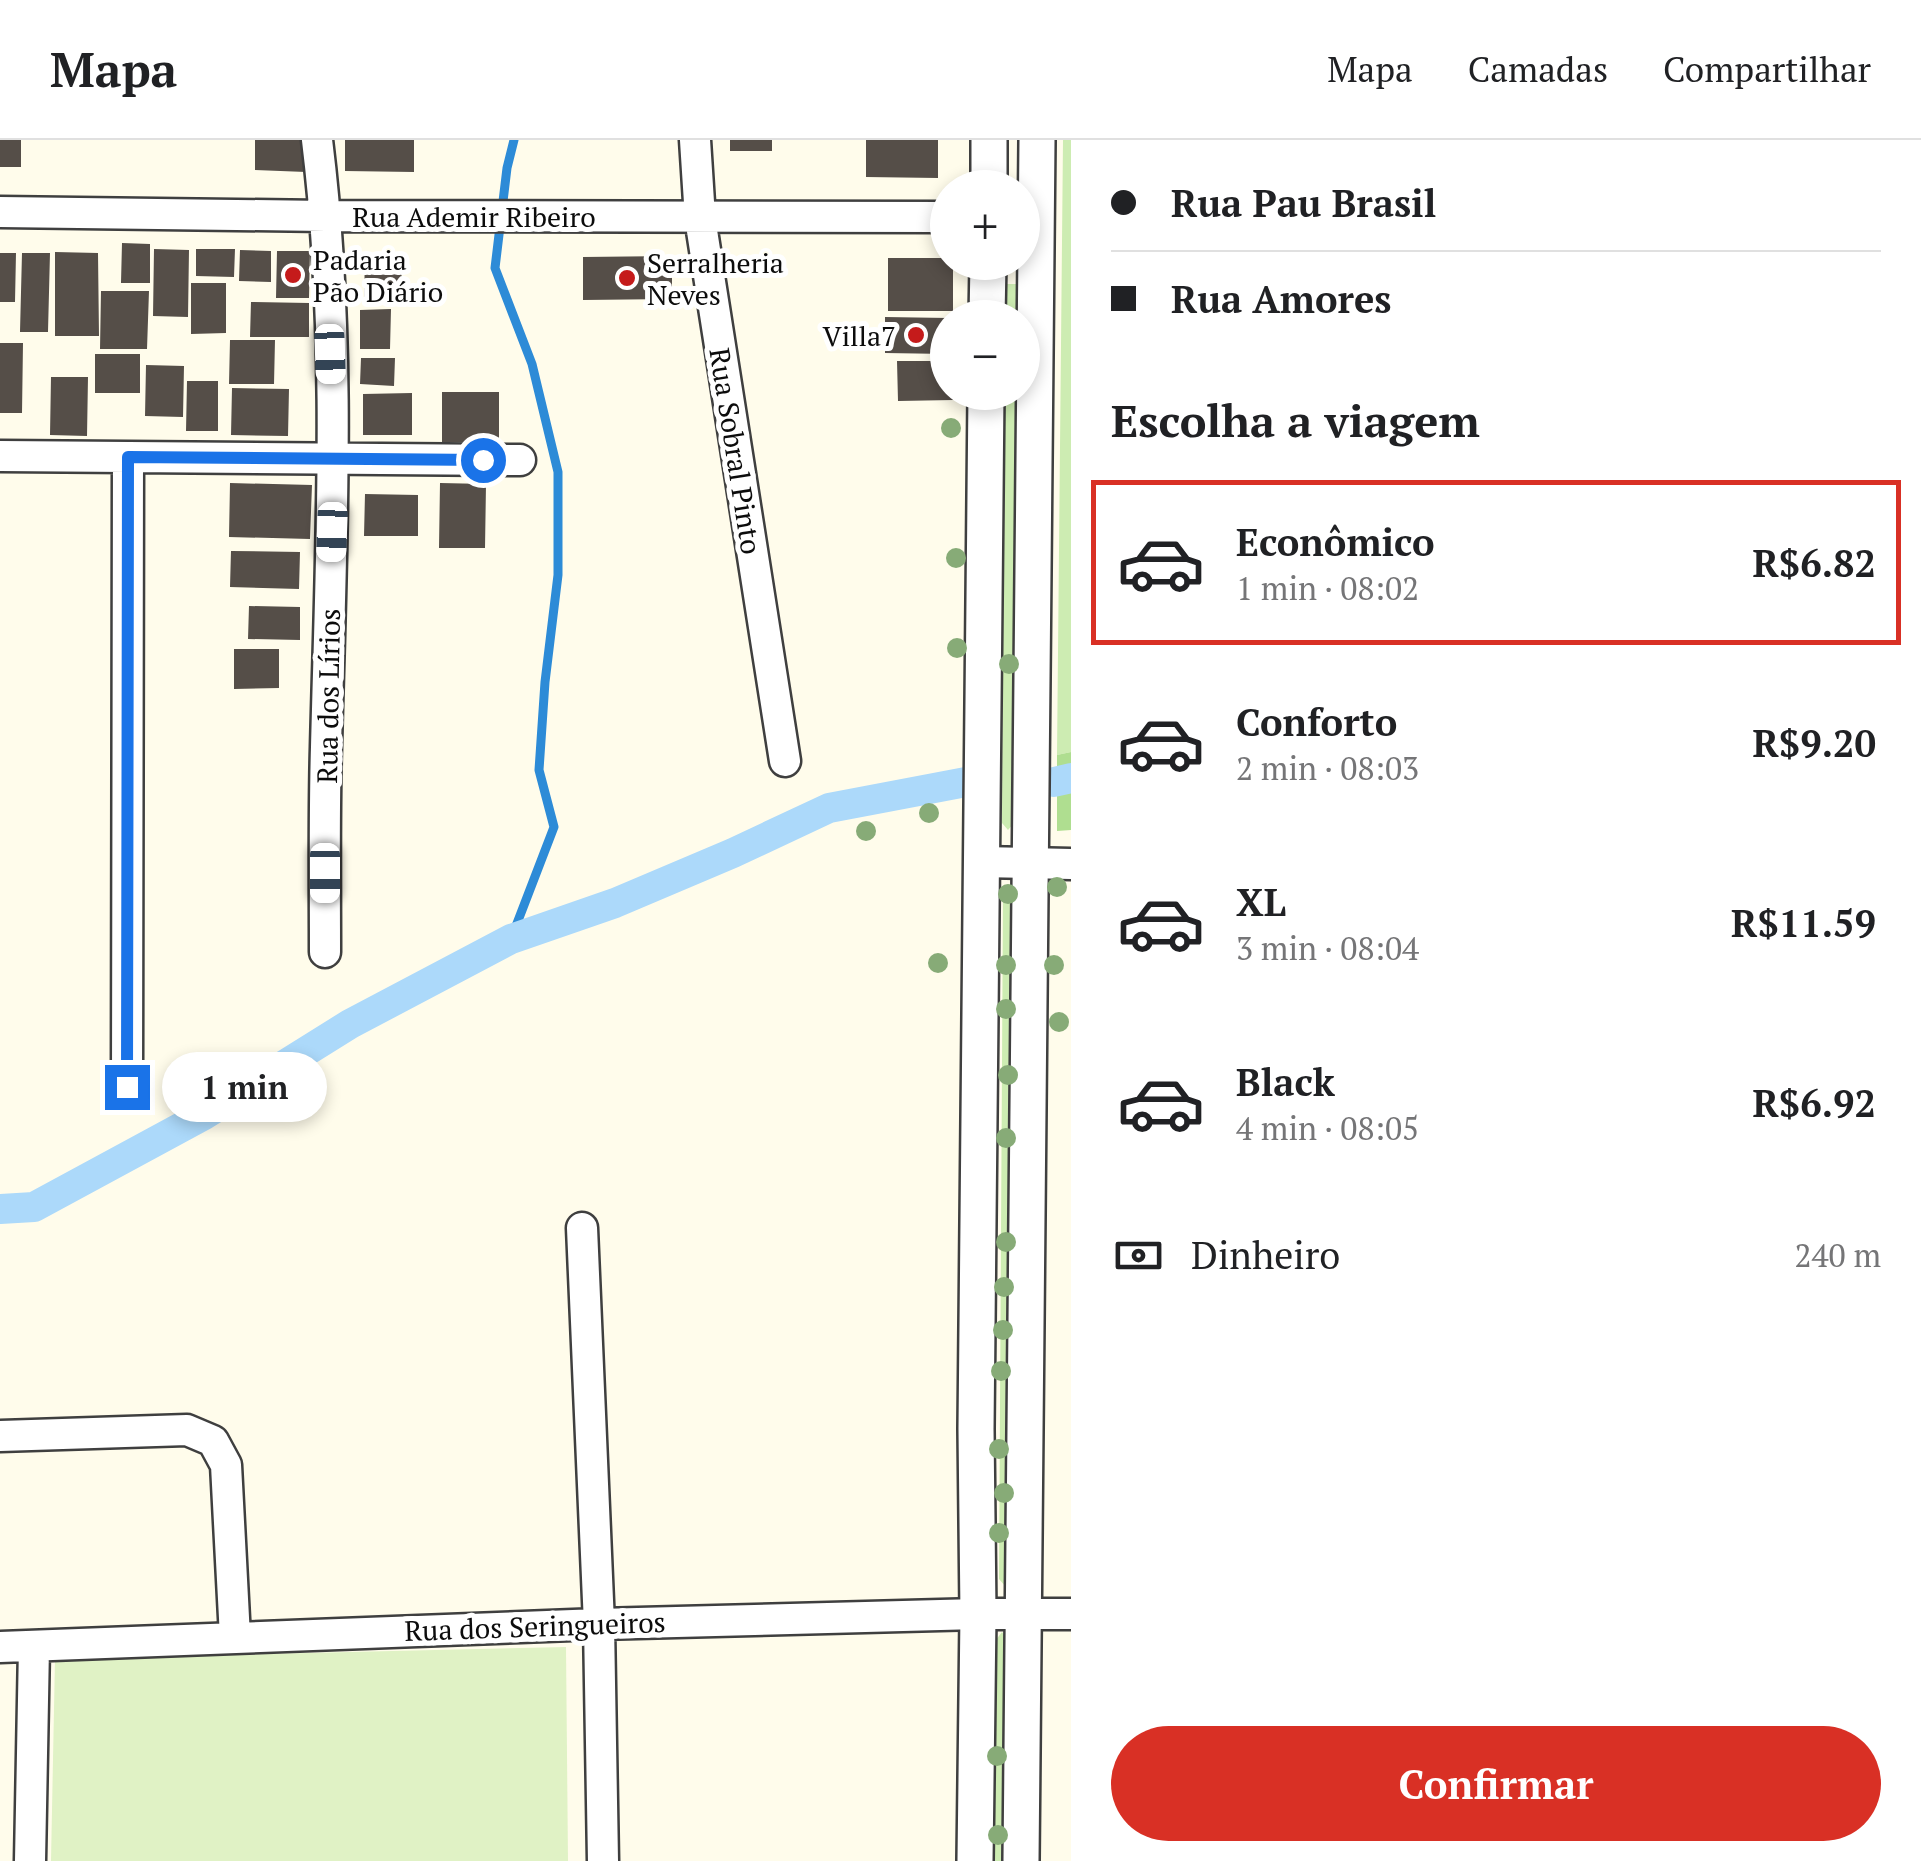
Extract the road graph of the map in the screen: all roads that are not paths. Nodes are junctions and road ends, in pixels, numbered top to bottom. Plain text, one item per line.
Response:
1 (317, 140) edge
2 (695, 140) edge
3 (989, 140) edge
4 (1037, 140) edge
5 (988, 170) edge
6 (1034, 170) edge
7 (0, 212) edge
8 (326, 216) junction
9 (930, 217) edge
10 (700, 218) junction
11 (1030, 280) edge
12 (986, 410) edge
13 (0, 456) edge
14 (128, 457) junction
15 (334, 458) junction
16 (520, 460) dead end
17 (785, 761) dead end
18 (981, 862) junction
19 (1031, 863) junction
20 (1071, 864) edge
21 (325, 952) dead end
22 (127, 1087) dead end
23 (582, 1228) dead end
24 (0, 1436) edge
25 (978, 1614) junction
26 (1024, 1614) junction
27 (1071, 1614) edge
28 (599, 1624) junction
29 (235, 1636) junction
30 (34, 1646) junction
31 (0, 1647) edge
32 (30, 1861) edge
33 (603, 1861) edge
34 (975, 1861) edge
35 (1021, 1861) edge

1 - 8 street, Rua dos Lírios
2 - 10 street, Rua Sobral Pinto
3 - 5 street
4 - 6 street
7 - 8 street, Rua Ademir Ribeiro
8 - 10 street, Rua Ademir Ribeiro
8 - 15 street, Rua dos Lírios
9 - 10 street, Rua Ademir Ribeiro
10 - 17 street, Rua Sobral Pinto
11 - 19 street
12 - 18 street
13 - 14 street
14 - 15 street
14 - 22 street
15 - 16 street
15 - 21 street, Rua dos Lírios
18 - 19 street
18 - 25 street
19 - 20 street
19 - 26 street
23 - 28 street
24 - 29 street
25 - 26 street, Rua dos Seringueiros
25 - 28 street, Rua dos Seringueiros
25 - 34 street
26 - 27 street, Rua dos Seringueiros
26 - 35 street
28 - 29 street, Rua dos Seringueiros
28 - 33 street
29 - 30 street, Rua dos Seringueiros
30 - 31 street, Rua dos Seringueiros
30 - 32 street

